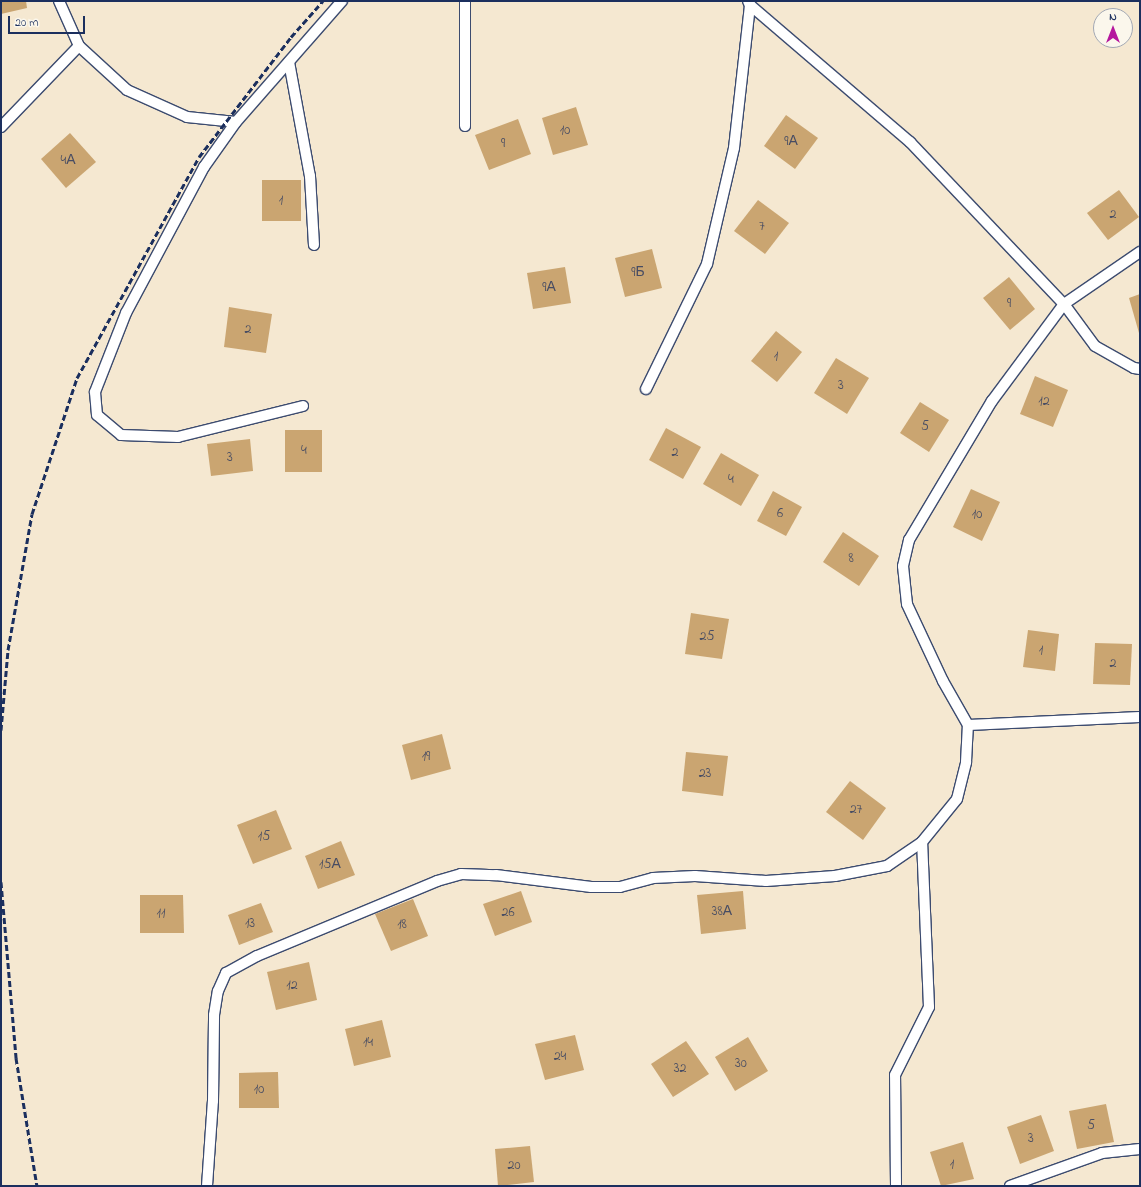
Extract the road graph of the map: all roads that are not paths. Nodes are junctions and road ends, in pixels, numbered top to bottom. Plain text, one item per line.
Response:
1 (59, 1) edge
2 (342, 1) edge
3 (465, 1) edge
4 (749, 3) edge
5 (79, 46) junction
6 (289, 62) junction
7 (236, 122) junction
8 (465, 126) dead end
9 (1, 127) edge
10 (314, 245) dead end
11 (1140, 252) edge
12 (1064, 304) junction
13 (1140, 369) edge
14 (646, 389) dead end
15 (303, 406) dead end
16 (1140, 718) edge
17 (968, 725) junction
18 (922, 842) junction
19 (1140, 1149) edge
20 (207, 1186) edge
21 (896, 1186) edge
22 (1010, 1186) edge

1 - 5 lane
2 - 6 lane
3 - 8 lane
4 - 12 lane
4 - 14 lane
5 - 7 lane
5 - 9 lane
6 - 7 lane
6 - 10 lane
7 - 15 lane
11 - 12 lane
12 - 13 lane
12 - 17 lane
16 - 17 lane
17 - 18 lane
18 - 20 lane
18 - 21 lane
19 - 22 lane

